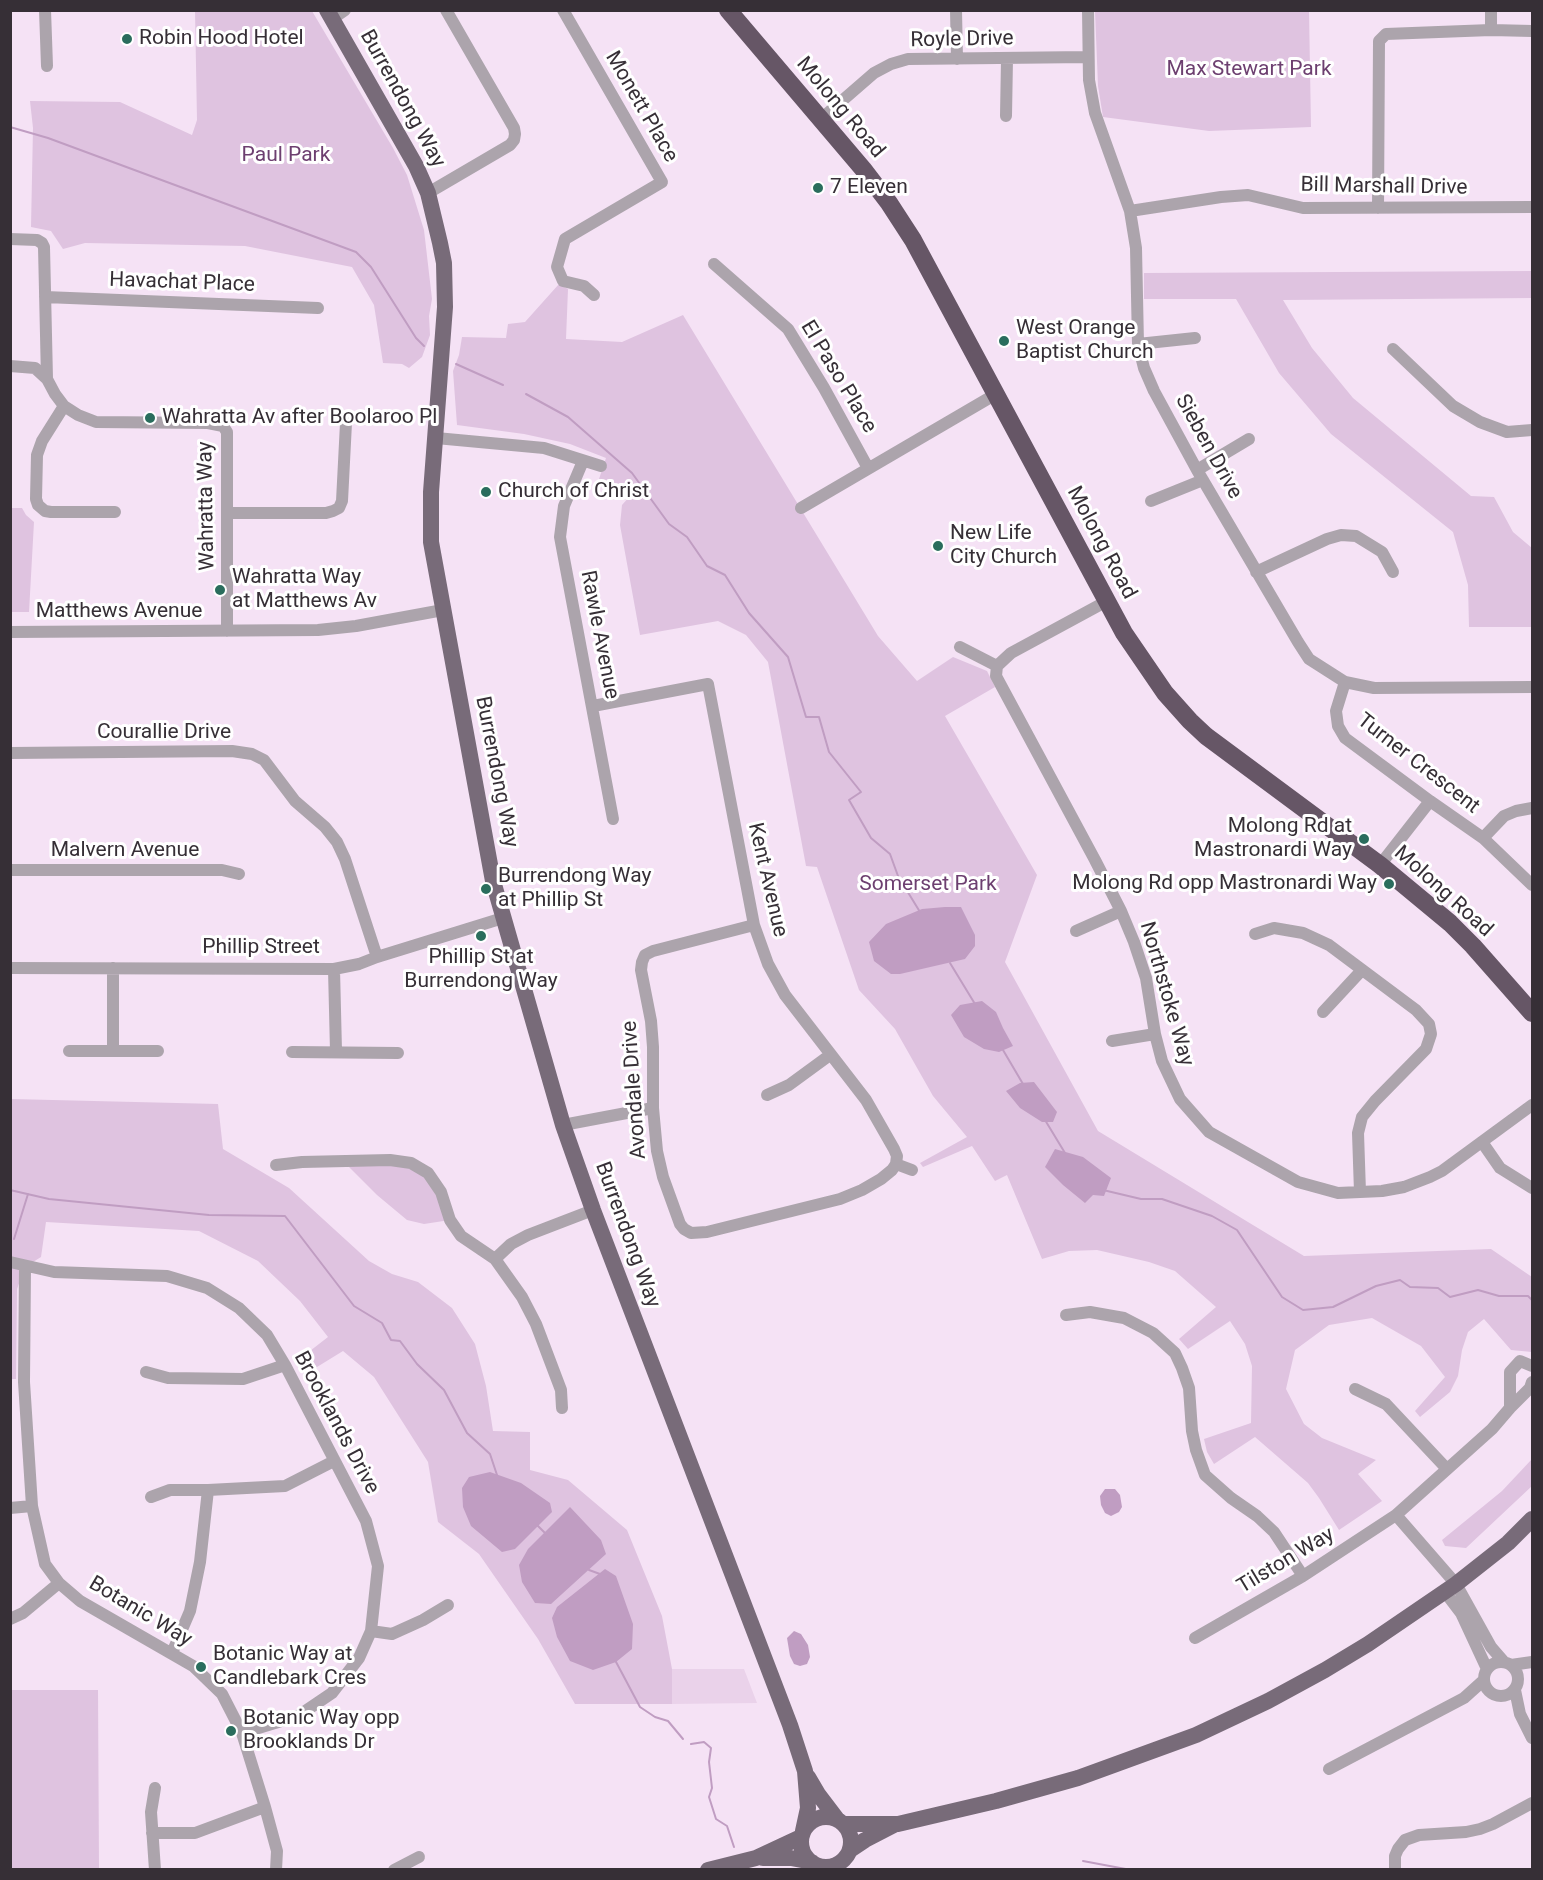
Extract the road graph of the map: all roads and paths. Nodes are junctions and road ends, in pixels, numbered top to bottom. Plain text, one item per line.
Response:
1 (45, 10) edge
2 (446, 10) edge
3 (563, 10) edge
4 (728, 10) edge
5 (956, 10) edge
6 (1088, 10) edge
7 (1491, 10) edge
8 (334, 13) edge
9 (1491, 30) junction
10 (1533, 31) edge
11 (1088, 57) junction
12 (957, 59) junction
13 (1006, 59) junction
14 (47, 66) dead end
15 (1006, 116) dead end
16 (821, 119) junction
17 (428, 194) junction
18 (1533, 207) edge
19 (1378, 208) junction
20 (1130, 211) junction
21 (10, 240) edge
22 (714, 264) dead end
23 (594, 295) dead end
24 (45, 297) junction
25 (318, 308) dead end
26 (1195, 338) dead end
27 (1138, 344) junction
28 (1393, 349) dead end
29 (10, 366) edge
30 (47, 379) junction
31 (996, 394) junction
32 (64, 406) junction
33 (346, 423) dead end
34 (1533, 430) edge
35 (436, 438) junction
36 (1249, 439) dead end
37 (583, 461) junction
38 (601, 466) dead end
39 (868, 468) junction
40 (1200, 475) junction
41 (1150, 501) dead end
42 (801, 508) dead end
43 (115, 512) dead end
44 (228, 513) junction
45 (1393, 572) dead end
46 (1256, 573) junction
47 (1107, 601) junction
48 (443, 610) junction
49 (227, 631) junction
50 (10, 632) edge
51 (960, 647) dead end
52 (996, 666) junction
53 (1345, 682) junction
54 (1533, 687) edge
55 (593, 706) junction
56 (10, 753) edge
57 (1430, 801) junction
58 (1533, 808) edge
59 (614, 819) dead end
60 (1483, 838) junction
61 (1380, 865) junction
62 (10, 870) edge
63 (239, 874) dead end
64 (1533, 885) edge
65 (1121, 911) junction
66 (503, 918) junction
67 (754, 924) junction
68 (1076, 931) dead end
69 (1255, 934) dead end
70 (377, 957) junction
71 (10, 968) edge
72 (113, 968) junction
73 (334, 969) junction
74 (1362, 970) junction
75 (1323, 1012) dead end
76 (1533, 1013) edge
77 (1155, 1034) junction
78 (1112, 1041) dead end
79 (113, 1050) junction
80 (69, 1051) dead end
81 (158, 1051) dead end
82 (336, 1051) junction
83 (292, 1052) dead end
84 (398, 1053) dead end
85 (830, 1055) junction
86 (766, 1095) dead end
87 (1533, 1105) edge
88 (653, 1108) junction
89 (563, 1125) junction
90 (1482, 1142) junction
91 (896, 1164) junction
92 (276, 1165) dead end
93 (912, 1170) dead end
94 (1533, 1188) edge
95 (1360, 1192) junction
96 (593, 1210) junction
97 (495, 1259) junction
98 (10, 1262) edge
99 (25, 1267) junction
100 (1066, 1315) dead end
101 (285, 1365) junction
102 (1533, 1366) edge
103 (146, 1372) dead end
104 (1533, 1382) edge
105 (1355, 1389) dead end
106 (562, 1408) dead end
107 (1510, 1408) junction
108 (334, 1461) junction
109 (1447, 1469) junction
110 (208, 1490) junction
111 (151, 1497) dead end
112 (32, 1506) junction
113 (10, 1508) edge
114 (1396, 1515) junction
115 (1533, 1519) edge
116 (1303, 1576) junction
117 (59, 1583) junction
118 (1451, 1588) junction
119 (448, 1605) dead end
120 (10, 1619) edge
121 (371, 1631) junction
122 (1195, 1638) dead end
123 (172, 1653) junction
124 (1533, 1663) edge
125 (1508, 1664) junction
126 (1485, 1674) junction
127 (1517, 1684) junction
128 (1495, 1695) junction
129 (1464, 1698) junction
130 (1520, 1714) junction
131 (242, 1733) junction
132 (1533, 1738) edge
133 (1329, 1769) dead end
134 (804, 1771) junction
135 (155, 1788) dead end
136 (1533, 1803) edge
137 (265, 1808) junction
138 (840, 1821) junction
139 (898, 1824) junction
140 (152, 1833) junction
141 (802, 1834) junction
142 (419, 1857) dead end
143 (756, 1858) junction
144 (847, 1858) edge
145 (816, 1866) edge
146 (155, 1869) edge
147 (276, 1869) edge
148 (394, 1869) edge
149 (708, 1869) edge
150 (1395, 1869) edge

1 - 14 street
2 - 17 street
3 - 23 street, Monett Place
4 - 16 highway, Molong Road
5 - 12 street
6 - 11 street, Sieben Drive
7 - 9 street
8 - 17 main road, Burrendong Way
9 - 10 street
9 - 19 street
11 - 13 street, Royle Drive
11 - 20 street, Sieben Drive
12 - 13 street, Royle Drive
12 - 16 street, Royle Drive
13 - 15 street
16 - 31 highway, Molong Road
17 - 35 main road, Burrendong Way
18 - 19 street, Bill Marshall Drive
19 - 20 street, Bill Marshall Drive
20 - 27 street, Sieben Drive
21 - 24 street
22 - 39 street, El Paso Place
24 - 25 street, Havachat Place
24 - 30 street
26 - 27 street
27 - 40 street, Sieben Drive
28 - 34 street
29 - 30 street
30 - 32 street, Wahratta Way
31 - 39 street
31 - 47 highway, Molong Road
32 - 43 street
32 - 44 street, Wahratta Way
33 - 44 street
35 - 37 street
35 - 48 main road, Burrendong Way
36 - 40 street
37 - 38 street
37 - 55 street, Rawle Avenue
39 - 42 street
40 - 41 street
40 - 46 street, Sieben Drive
44 - 49 street, Wahratta Way
45 - 46 street
46 - 53 street, Sieben Drive
47 - 52 street
47 - 61 highway, Molong Road
48 - 49 street, Matthews Avenue
48 - 66 main road, Burrendong Way
49 - 50 street, Matthews Avenue
51 - 52 street
52 - 65 street, Northstoke Way
53 - 54 street, Sieben Drive
53 - 57 street, Turner Crescent
55 - 59 street, Rawle Avenue
55 - 67 street, Kent Avenue
56 - 70 street, Courallie Drive
57 - 60 street, Turner Crescent
57 - 61 street
58 - 60 street, Turner Crescent
60 - 64 street, Turner Crescent
61 - 76 highway, Molong Road
62 - 63 street, Malvern Avenue
65 - 68 street
65 - 77 street, Northstoke Way
66 - 70 street, Phillip Street
66 - 89 main road, Burrendong Way
67 - 85 street, Kent Avenue
67 - 88 street, Avondale Drive
69 - 74 street
70 - 73 street, Phillip Street
71 - 72 street, Phillip Street
72 - 73 street, Phillip Street
72 - 79 street
73 - 82 street
74 - 75 street
74 - 95 street
77 - 78 street
77 - 95 street, Northstoke Way
79 - 80 street
79 - 81 street
82 - 83 street
82 - 84 street
85 - 86 street
85 - 91 street, Kent Avenue
87 - 90 street, Northstoke Way
88 - 89 street
88 - 91 street, Avondale Drive
89 - 96 main road, Burrendong Way
90 - 94 street
90 - 95 street, Northstoke Way
91 - 93 street
92 - 97 street
96 - 97 street
96 - 134 main road, Burrendong Way
97 - 106 street
98 - 99 street, Brooklands Drive
99 - 101 street, Brooklands Drive
99 - 112 street, Botanic Way
100 - 116 street
101 - 103 street
101 - 108 street, Brooklands Drive
102 - 107 street
104 - 107 street, Tilston Way
105 - 109 street
107 - 109 street, Tilston Way
108 - 110 street
108 - 121 street, Brooklands Drive
109 - 114 street, Tilston Way
110 - 111 street
110 - 123 street
112 - 113 street
112 - 117 street, Botanic Way
114 - 116 street, Tilston Way
114 - 118 street
115 - 118 main road
116 - 122 street, Tilston Way
117 - 120 street
117 - 123 street, Botanic Way
118 - 125 street
118 - 126 street
118 - 139 main road
119 - 121 street
121 - 131 street, Brooklands Drive
123 - 131 street, Botanic Way
124 - 125 street
124 - 127 street
125 - 126 street
125 - 127 street
126 - 128 street
126 - 129 street
127 - 128 street
127 - 130 street
128 - 129 street
128 - 130 street
129 - 133 street
130 - 132 street
131 - 137 street, Botanic Way
134 - 138 main road, Burrendong Way
134 - 141 main road, Burrendong Way
135 - 140 street
136 - 150 street
137 - 140 street
137 - 147 street, Botanic Way
138 - 139 main road
138 - 141 main road
138 - 144 main road
139 - 144 main road
140 - 146 street
141 - 143 main road
141 - 145 main road
142 - 148 street
143 - 145 main road
143 - 149 main road
144 - 145 main road

